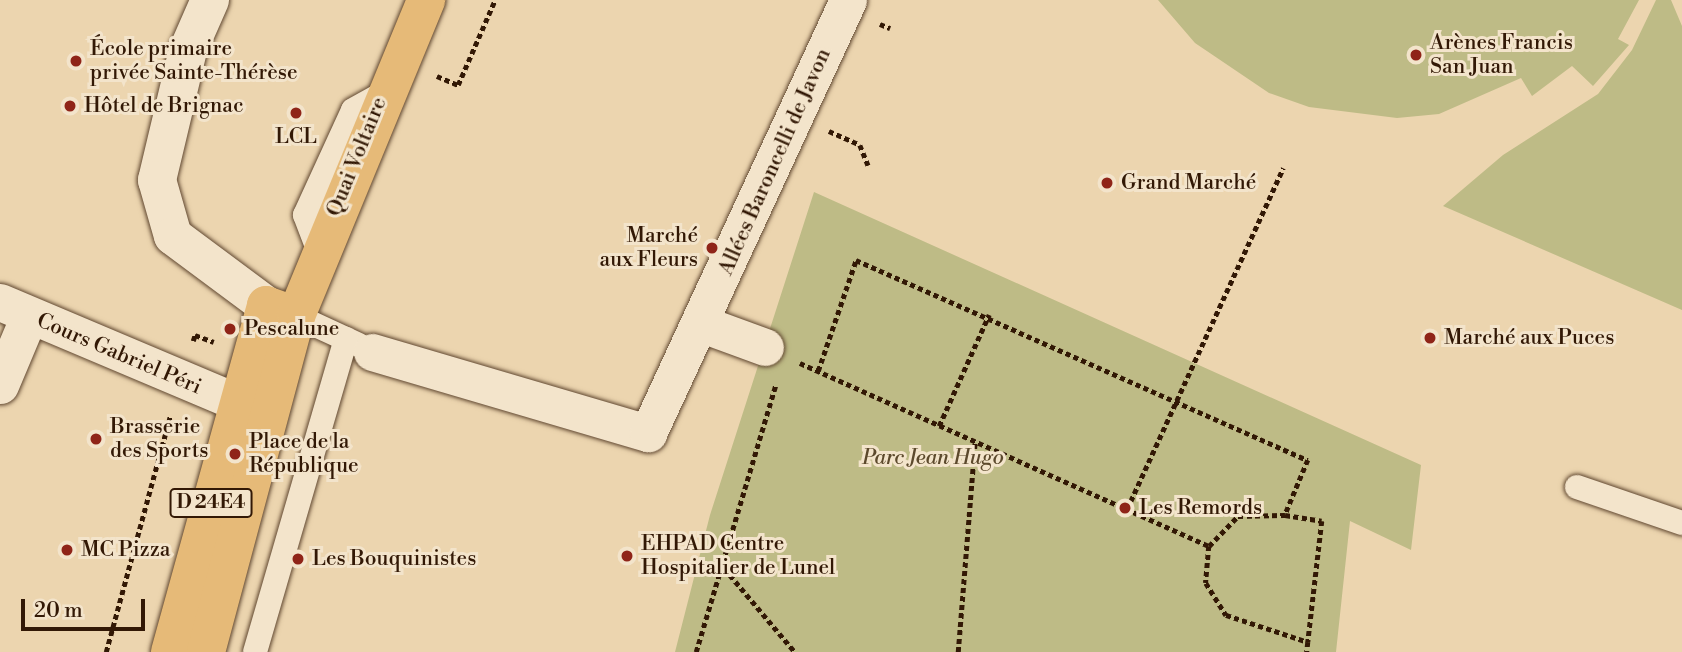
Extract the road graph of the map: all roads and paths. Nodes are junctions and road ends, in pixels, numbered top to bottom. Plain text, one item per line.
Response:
1 (210, 0) edge
2 (426, 0) edge
3 (495, 0) edge
4 (848, 0) edge
5 (448, 81) dead end
6 (797, 115) junction
7 (868, 165) dead end
8 (1283, 168) dead end
9 (14, 309) edge
10 (281, 311) junction
11 (989, 315) junction
12 (702, 324) junction
13 (371, 351) junction
14 (777, 358) junction
15 (818, 371) junction
16 (181, 382) junction
17 (0, 385) edge
18 (1177, 400) junction
19 (239, 404) junction
20 (940, 426) junction
21 (975, 441) junction
22 (1577, 487) dead end
23 (1127, 509) junction
24 (1285, 515) junction
25 (1682, 523) edge
26 (1209, 546) junction
27 (719, 562) junction
28 (1308, 642) junction
29 (106, 652) edge
30 (170, 652) edge
31 (206, 652) edge
32 (255, 652) edge
33 (696, 652) edge
34 (795, 652) edge
35 (958, 652) edge
36 (1307, 652) edge

1 - 10 street
2 - 10 main road, Quai Voltaire / D 24E4
3 - 5 path
4 - 6 street, Allées Baroncelli de Javon
6 - 7 path
6 - 12 street, Allées Baroncelli de Javon
8 - 18 path
9 - 16 street, Cours Gabriel Péri
9 - 17 street
10 - 13 lane
10 - 19 main road, D 24E4
10 - 31 main road, D 24E4
11 - 15 path
11 - 18 path
11 - 20 path
12 - 13 street, Allées Baroncelli de Javon
12 - 14 street
13 - 32 lane
14 - 15 path
14 - 27 path
15 - 20 path
16 - 19 street, Cours Gabriel Péri
16 - 29 path
18 - 23 path
18 - 24 path
19 - 30 main road, D 24E4
20 - 21 path
21 - 23 path
21 - 35 path
22 - 25 lane
23 - 26 path
24 - 26 path
24 - 28 path
26 - 28 path
27 - 33 path
27 - 34 path
28 - 36 path

